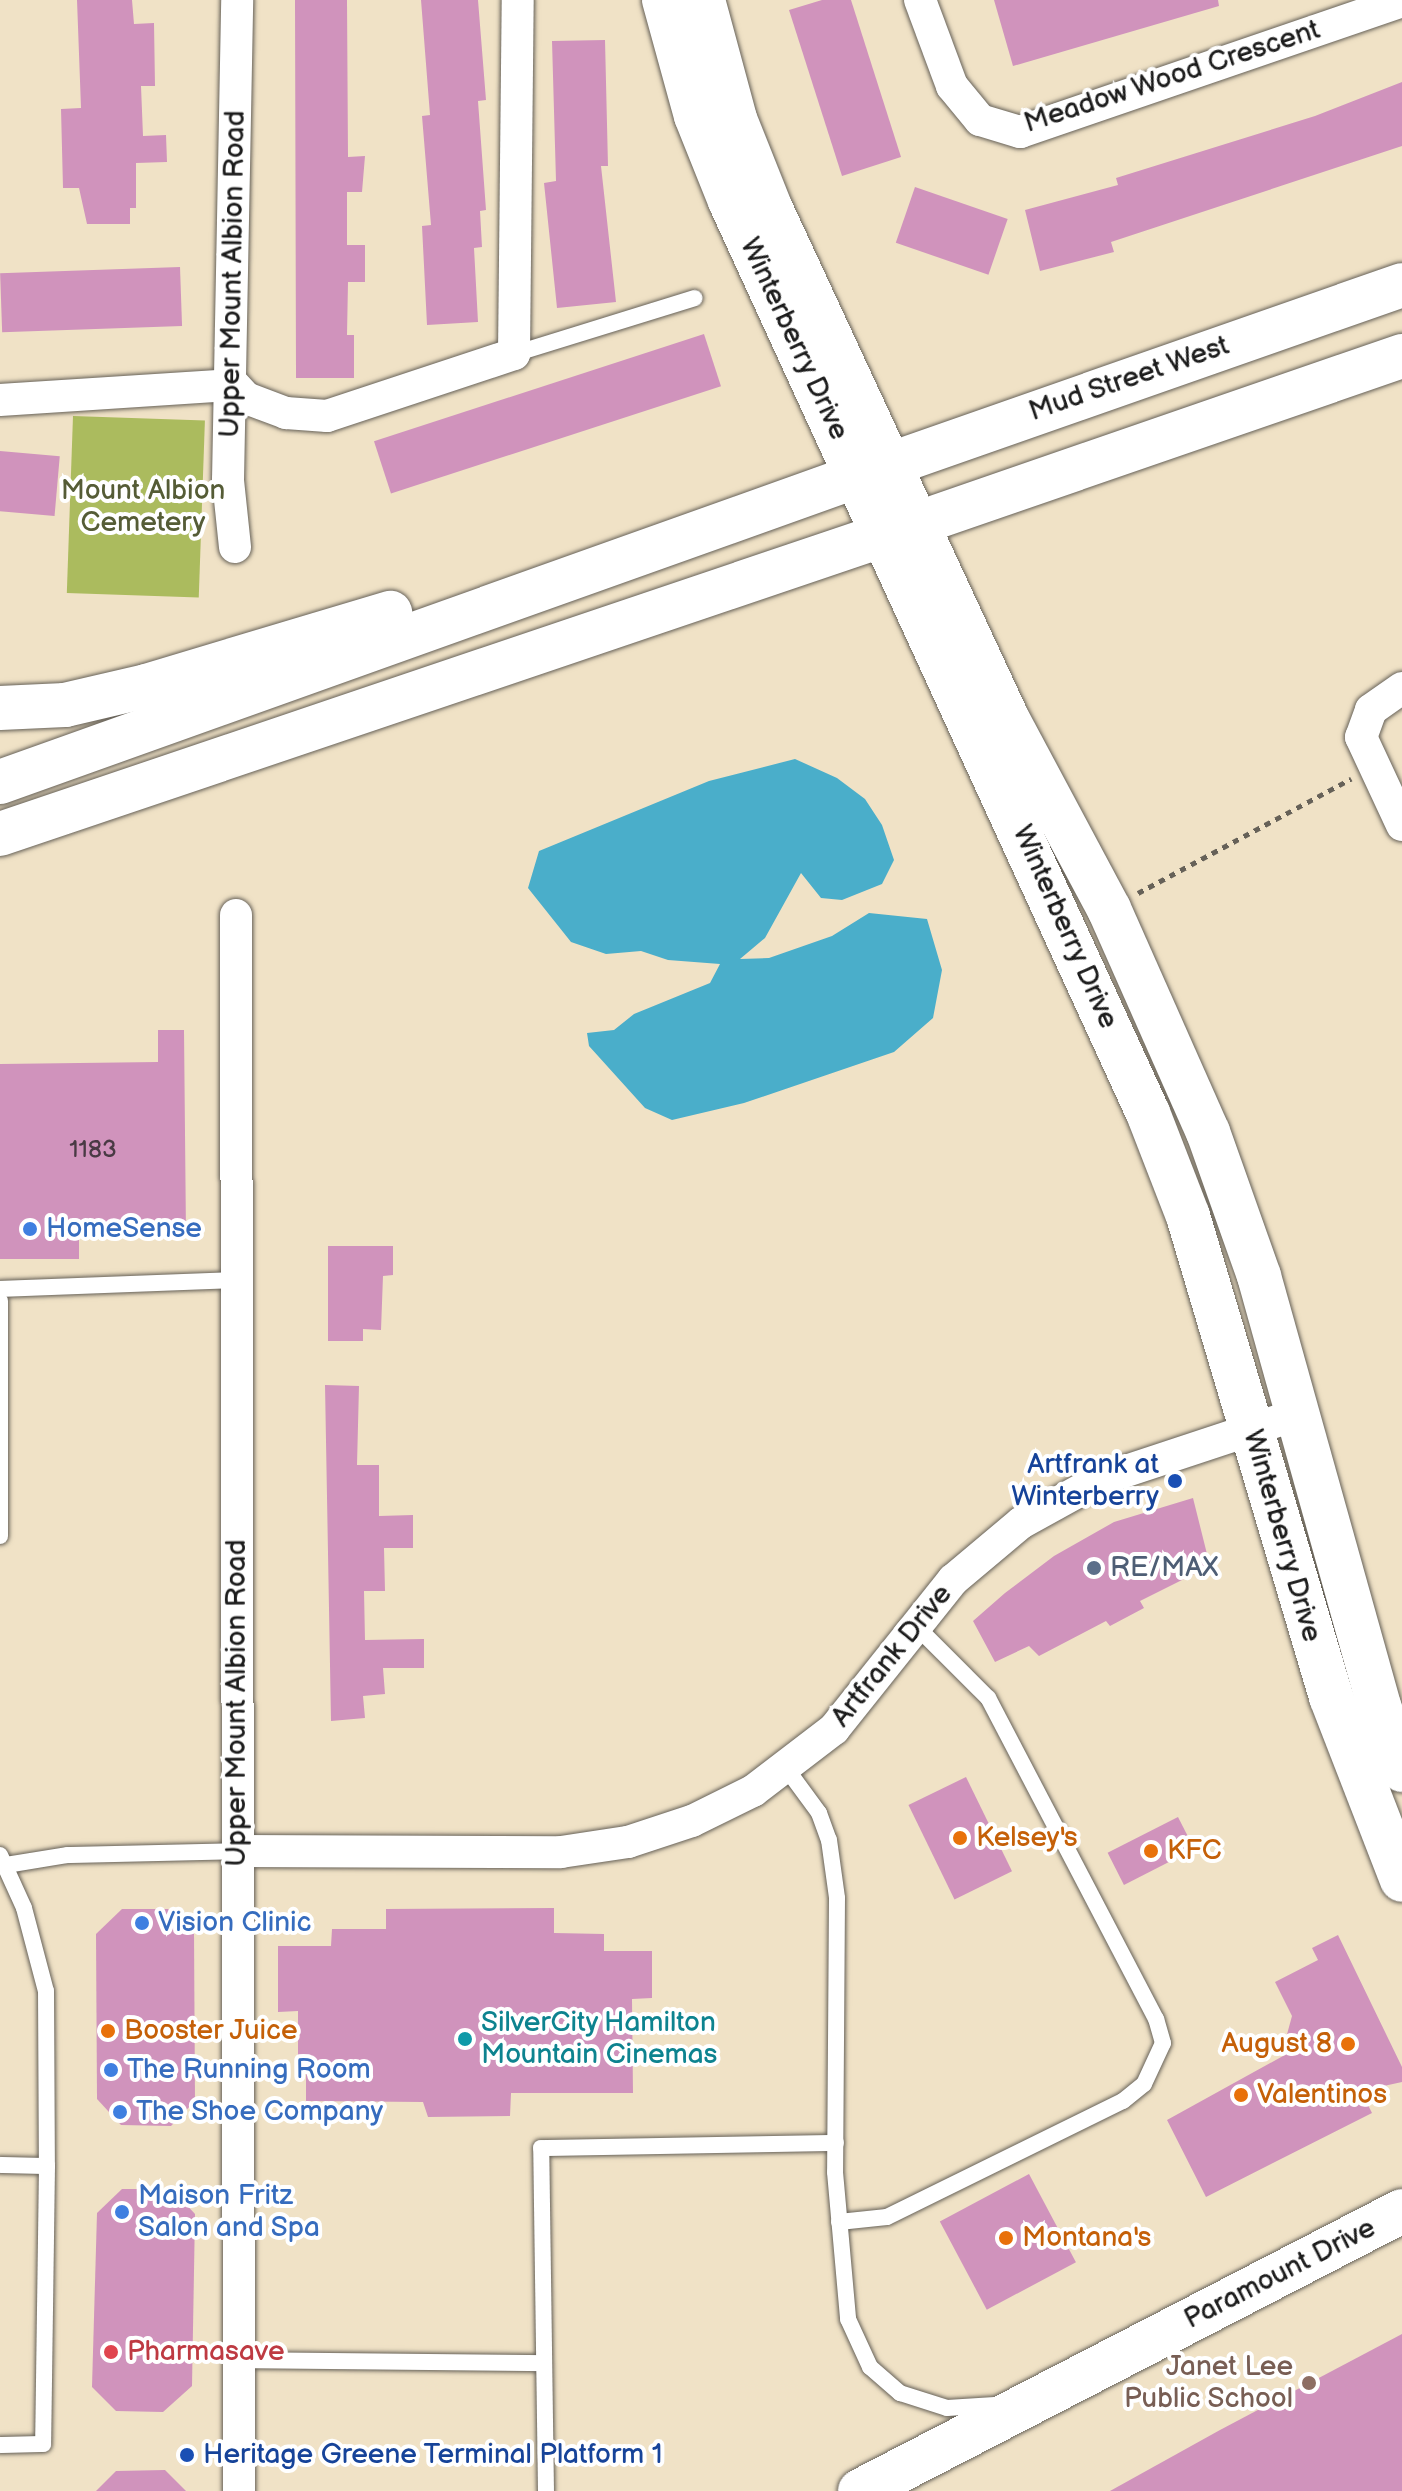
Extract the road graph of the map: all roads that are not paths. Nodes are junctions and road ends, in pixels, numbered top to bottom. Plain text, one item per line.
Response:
1 (237, 0) edge
2 (518, 0) edge
3 (664, 0) edge
4 (703, 0) edge
5 (920, 0) edge
6 (1402, 1) edge
7 (1402, 285) edge
8 (695, 298) dead end
9 (514, 354) junction
10 (1402, 356) edge
11 (234, 385) junction
12 (0, 400) edge
13 (874, 469) junction
14 (901, 528) junction
15 (235, 547) dead end
16 (652, 549) junction
17 (1402, 688) edge
18 (0, 708) edge
19 (0, 782) edge
20 (1402, 825) edge
21 (0, 834) edge
22 (236, 915) dead end
23 (235, 1280) junction
24 (0, 1289) edge
25 (0, 1301) edge
26 (1295, 1415) junction
27 (1250, 1427) junction
28 (0, 1536) edge
29 (915, 1625) junction
30 (786, 1768) junction
31 (1402, 1770) edge
32 (238, 1851) junction
33 (1, 1862) edge
34 (1402, 1880) edge
35 (836, 2143) junction
36 (0, 2165) edge
37 (47, 2166) junction
38 (1402, 2211) edge
39 (839, 2222) junction
40 (239, 2360) junction
41 (544, 2363) junction
42 (1029, 2403) junction
43 (0, 2445) edge
44 (885, 2485) edge
45 (239, 2491) edge
46 (546, 2491) edge

1 - 11 street, Upper Mount Albion Road
2 - 9 street
3 - 13 main road, Winterberry Drive
4 - 13 main road, Winterberry Drive
5 - 6 street, Meadow Wood Crescent
7 - 13 main road, Mud Street West
8 - 9 lane
9 - 11 street
10 - 14 main road
11 - 12 street
11 - 15 street, Upper Mount Albion Road
13 - 14 main road, Winterberry Drive
13 - 16 main road, Mud Street West
14 - 21 main road
14 - 26 main road, Winterberry Drive
14 - 27 main road, Winterberry Drive
16 - 18 main road
16 - 19 main road
17 - 20 street
22 - 23 street, Upper Mount Albion Road
23 - 24 lane
23 - 32 street, Upper Mount Albion Road
25 - 28 lane
26 - 27 street, Artfrank Drive
26 - 31 main road, Winterberry Drive
27 - 29 street, Artfrank Drive
27 - 34 main road, Winterberry Drive
29 - 30 street, Artfrank Drive
29 - 39 lane
30 - 32 street, Artfrank Drive
30 - 35 lane
32 - 33 lane
32 - 40 street, Upper Mount Albion Road
33 - 37 lane
35 - 39 lane
35 - 41 lane
36 - 37 lane
37 - 43 lane
38 - 42 main road, Paramount Drive
39 - 42 lane
40 - 41 lane
40 - 45 street, Upper Mount Albion Road
41 - 46 lane
42 - 44 main road, Paramount Drive

